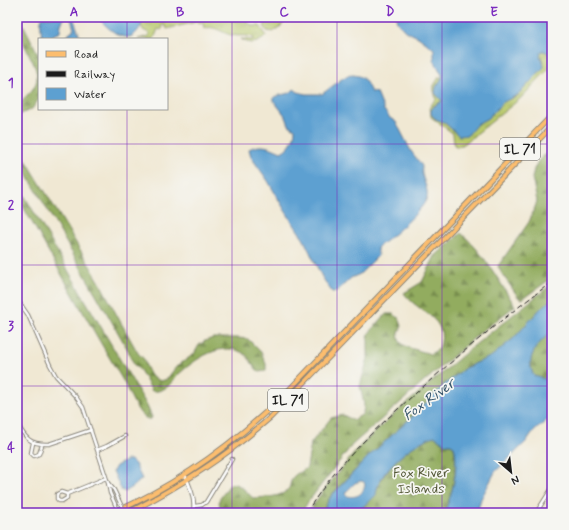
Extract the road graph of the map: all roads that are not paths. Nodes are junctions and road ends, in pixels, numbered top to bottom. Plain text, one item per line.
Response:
1 (552, 115) edge
2 (552, 126) edge
3 (17, 299) edge
4 (17, 423) edge
5 (91, 430) junction
6 (125, 436) dead end
7 (33, 443) junction
8 (42, 444) junction
9 (97, 450) junction
10 (232, 459) dead end
11 (185, 475) junction
12 (106, 478) junction
13 (187, 480) junction
14 (108, 483) junction
15 (552, 490) edge
16 (67, 494) junction
17 (195, 506) junction
18 (119, 512) edge
19 (125, 512) edge
20 (113, 513) edge
21 (193, 513) edge
22 (536, 513) edge

1 - 11 main road, IL 71
2 - 13 main road, IL 71
3 - 5 street
4 - 7 street
5 - 8 street
5 - 9 street
6 - 9 street
7 - 8 street
7 - 8 street
9 - 12 street
10 - 17 street
11 - 13 street
11 - 19 main road, IL 71
12 - 14 street
12 - 16 street
13 - 17 street
13 - 19 main road, IL 71
14 - 18 street
14 - 19 street
15 - 22 street
16 - 16 street
17 - 21 street
18 - 19 main road, IL 71
18 - 20 main road, IL 71

